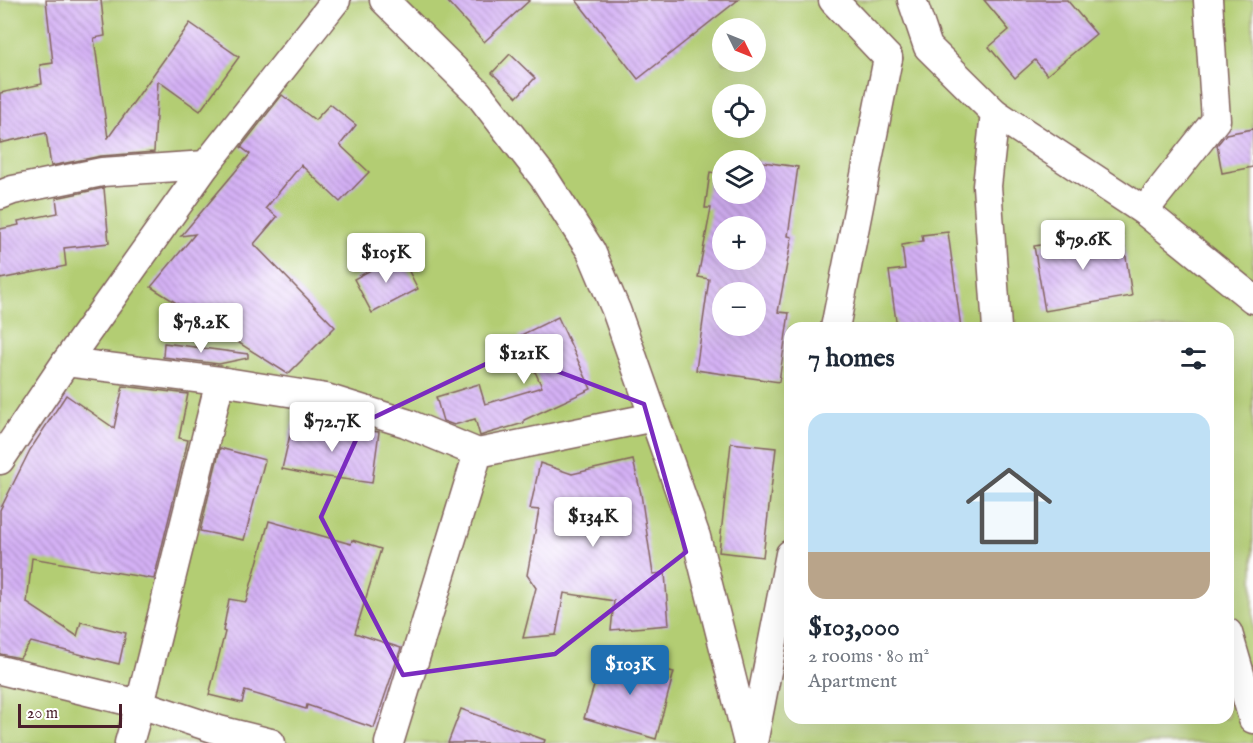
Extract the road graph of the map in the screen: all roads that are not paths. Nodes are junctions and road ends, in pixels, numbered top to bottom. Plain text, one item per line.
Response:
1 (336, 0) edge
2 (384, 0) edge
3 (833, 0) edge
4 (912, 0) edge
5 (1208, 0) edge
6 (928, 47) junction
7 (888, 58) junction
8 (995, 113) junction
9 (206, 165) junction
10 (0, 195) edge
11 (1144, 211) junction
12 (1242, 278) edge
13 (1253, 299) edge
14 (836, 322) edge
15 (997, 322) edge
16 (66, 362) junction
17 (220, 381) junction
18 (654, 417) junction
19 (478, 453) junction
20 (0, 460) edge
21 (784, 585) edge
22 (1234, 654) edge
23 (0, 670) edge
24 (140, 704) junction
25 (1253, 719) edge
26 (129, 743) edge
27 (271, 743) edge
28 (389, 743) edge
29 (748, 743) edge
30 (753, 743) edge

1 - 9 street
2 - 18 street
3 - 7 street
4 - 6 street
5 - 11 street
6 - 7 street
6 - 8 street
7 - 14 street
8 - 11 street
8 - 15 street
9 - 10 street
9 - 16 street
11 - 12 street
12 - 13 street
16 - 17 street
16 - 20 street
17 - 19 street
17 - 24 street
18 - 19 street
18 - 29 street
19 - 28 street
21 - 30 street
22 - 25 street
23 - 24 street
24 - 26 street
24 - 27 street

